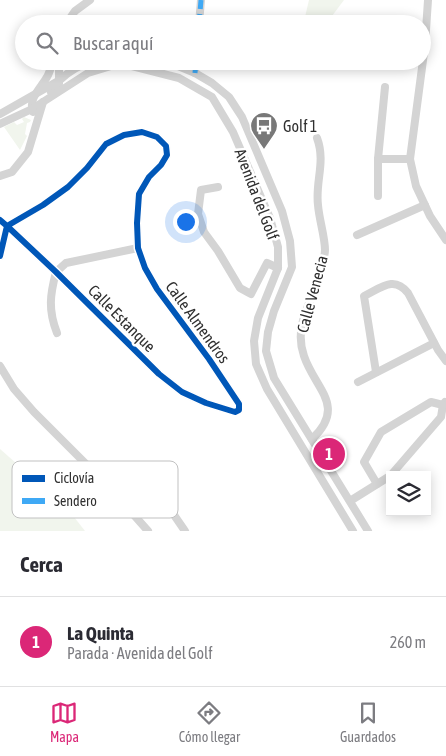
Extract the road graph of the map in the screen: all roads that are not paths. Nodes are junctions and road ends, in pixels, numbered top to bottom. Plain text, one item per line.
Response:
1 (90, 0) edge
2 (201, 0) edge
3 (428, 0) edge
4 (72, 15) edge
5 (200, 15) edge
6 (426, 15) edge
7 (51, 70) edge
8 (54, 70) edge
9 (72, 70) edge
10 (98, 70) edge
11 (148, 70) edge
12 (188, 70) edge
13 (195, 70) edge
14 (420, 70) edge
15 (88, 73) junction
16 (195, 73) junction
17 (60, 80) junction
18 (384, 87) dead end
19 (35, 94) junction
20 (42, 103) junction
21 (32, 109) junction
22 (0, 114) edge
23 (38, 121) junction
24 (0, 124) edge
25 (317, 138) dead end
26 (378, 159) junction
27 (410, 159) junction
28 (0, 176) edge
29 (218, 187) dead end
30 (378, 196) dead end
31 (425, 205) junction
32 (0, 220) edge
33 (7, 226) junction
34 (357, 235) dead end
35 (446, 240) edge
36 (138, 248) junction
37 (0, 256) edge
38 (278, 268) junction
39 (56, 272) junction
40 (57, 333) dead end
41 (434, 343) junction
42 (446, 361) edge
43 (0, 366) edge
44 (376, 372) junction
45 (358, 382) dead end
46 (444, 403) edge
47 (239, 410) joint
48 (312, 439) junction
49 (83, 461) edge
50 (394, 471) edge
51 (386, 478) edge
52 (377, 484) junction
53 (350, 501) junction
54 (137, 518) edge
55 (176, 518) edge
56 (148, 531) edge
57 (185, 531) edge
58 (353, 531) edge
59 (368, 531) edge

1 - 4 street
2 - 5 street
3 - 6 street
7 - 19 street
8 - 17 street
9 - 17 street
10 - 15 street, Avenida del Golf
11 - 38 street, Avenida del Golf
12 - 16 street, Avenida del Golf
13 - 16 street
14 - 27 street
15 - 17 street
15 - 20 street, Avenida del Golf
16 - 48 street, Avenida del Golf
17 - 19 street
17 - 20 street
18 - 26 street
19 - 21 street
19 - 22 street
20 - 21 street, Avenida del Golf
20 - 23 street
21 - 23 street
21 - 24 street, Avenida del Golf
23 - 28 street
25 - 48 street, Calle Venecia
26 - 27 street
26 - 30 street
27 - 31 street
29 - 38 street
31 - 34 street
31 - 35 street
32 - 33 street, Calle Estanque
33 - 36 street, Calle Almendros
33 - 37 street
33 - 39 street, Calle Estanque
36 - 39 street
36 - 47 street, Calle Almendros
38 - 58 street, Avenida del Golf
39 - 40 street
39 - 47 street, Calle Estanque
41 - 42 street
41 - 44 street
41 - 44 street
43 - 49 street
44 - 45 street
46 - 50 street
46 - 52 street
48 - 53 street, Avenida del Golf
51 - 52 street
52 - 53 street
53 - 59 street, Avenida del Golf
54 - 56 street
55 - 57 street

